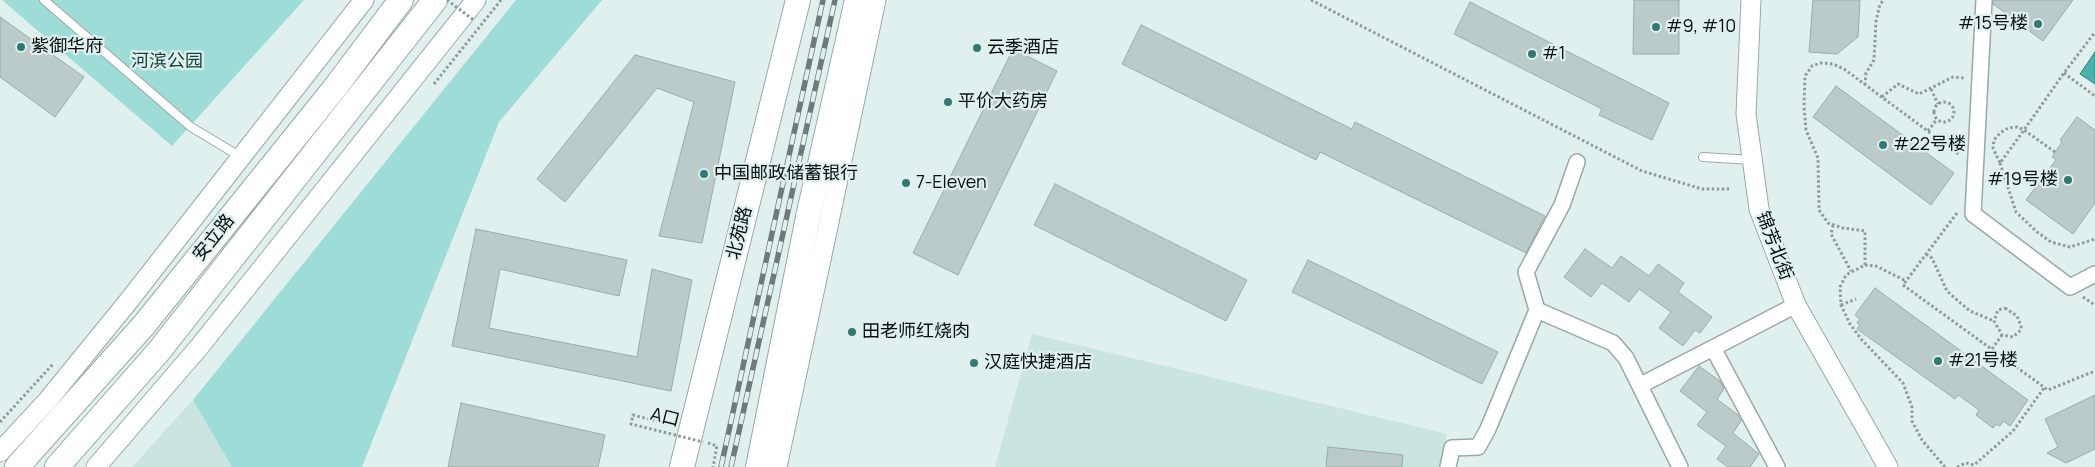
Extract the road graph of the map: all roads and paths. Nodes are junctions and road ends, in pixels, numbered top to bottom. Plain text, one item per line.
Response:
1 (44, 0) edge
2 (364, 0) edge
3 (400, 0) edge
4 (435, 0) edge
5 (447, 0) edge
6 (476, 0) edge
7 (798, 0) edge
8 (858, 0) edge
9 (876, 0) edge
10 (1311, 0) edge
11 (1752, 0) edge
12 (1884, 0) edge
13 (1984, 0) edge
14 (475, 21) dead end
15 (2095, 32) edge
16 (2064, 73) junction
17 (1980, 79) junction
18 (1865, 85) junction
19 (1931, 89) junction
20 (2095, 96) edge
21 (1882, 97) junction
22 (1938, 104) junction
23 (1937, 119) junction
24 (2024, 130) junction
25 (1928, 131) junction
26 (2055, 152) dead end
27 (241, 157) junction
28 (1703, 157) dead end
29 (1752, 160) junction
30 (1577, 162) dead end
31 (2000, 163) junction
32 (1975, 166) junction
33 (1729, 188) dead end
34 (1974, 190) junction
35 (1834, 225) junction
36 (2095, 240) edge
37 (1926, 254) junction
38 (1865, 265) junction
39 (1851, 271) junction
40 (2095, 274) edge
41 (1906, 281) junction
42 (1856, 299) dead end
43 (1796, 305) junction
44 (1841, 306) junction
45 (1537, 310) junction
46 (1994, 321) junction
47 (2002, 335) junction
48 (1712, 348) junction
49 (1992, 349) junction
50 (2095, 370) edge
51 (1641, 385) junction
52 (2044, 388) junction
53 (664, 423) dead end
54 (0, 452) edge
55 (1975, 466) edge
56 (16, 467) edge
57 (57, 467) edge
58 (96, 467) edge
59 (682, 467) edge
60 (712, 467) edge
61 (758, 467) edge
62 (777, 467) edge
63 (1448, 467) edge
64 (1680, 467) edge
65 (1777, 467) edge
66 (1888, 467) edge
67 (1945, 467) edge
68 (1957, 467) edge

1 - 27 lane
2 - 27 street, 安立路
3 - 56 main road, 安立路
4 - 57 main road, 安立路
5 - 14 path, bridge
6 - 58 street
7 - 59 main road, 北苑路
8 - 61 main road
9 - 62 street
10 - 33 path
11 - 29 street, 锦芳北街
12 - 18 path
13 - 17 street
15 - 16 path
16 - 20 path
16 - 24 path
17 - 19 path
17 - 32 street
18 - 21 path
18 - 35 path
19 - 21 path
19 - 22 path
21 - 25 path
22 - 23 path
22 - 23 path
23 - 25 path
24 - 26 path
24 - 31 path
24 - 31 path
25 - 32 path
27 - 54 street, 安立路
28 - 29 lane
29 - 43 street, 锦芳北街
30 - 45 street
31 - 36 path
32 - 34 street
34 - 37 path
34 - 40 street
35 - 38 path
35 - 39 path
37 - 41 path
37 - 46 path
38 - 39 path
38 - 41 path
39 - 44 path
41 - 49 path
42 - 44 path
43 - 48 street
43 - 66 street, 锦芳北街
44 - 67 path
45 - 51 street
45 - 63 street
46 - 47 path
46 - 47 path
47 - 49 path
48 - 51 street
48 - 65 street
49 - 52 path
50 - 52 path
51 - 64 street
52 - 55 path
53 - 60 path, A口, bridge
55 - 68 path

